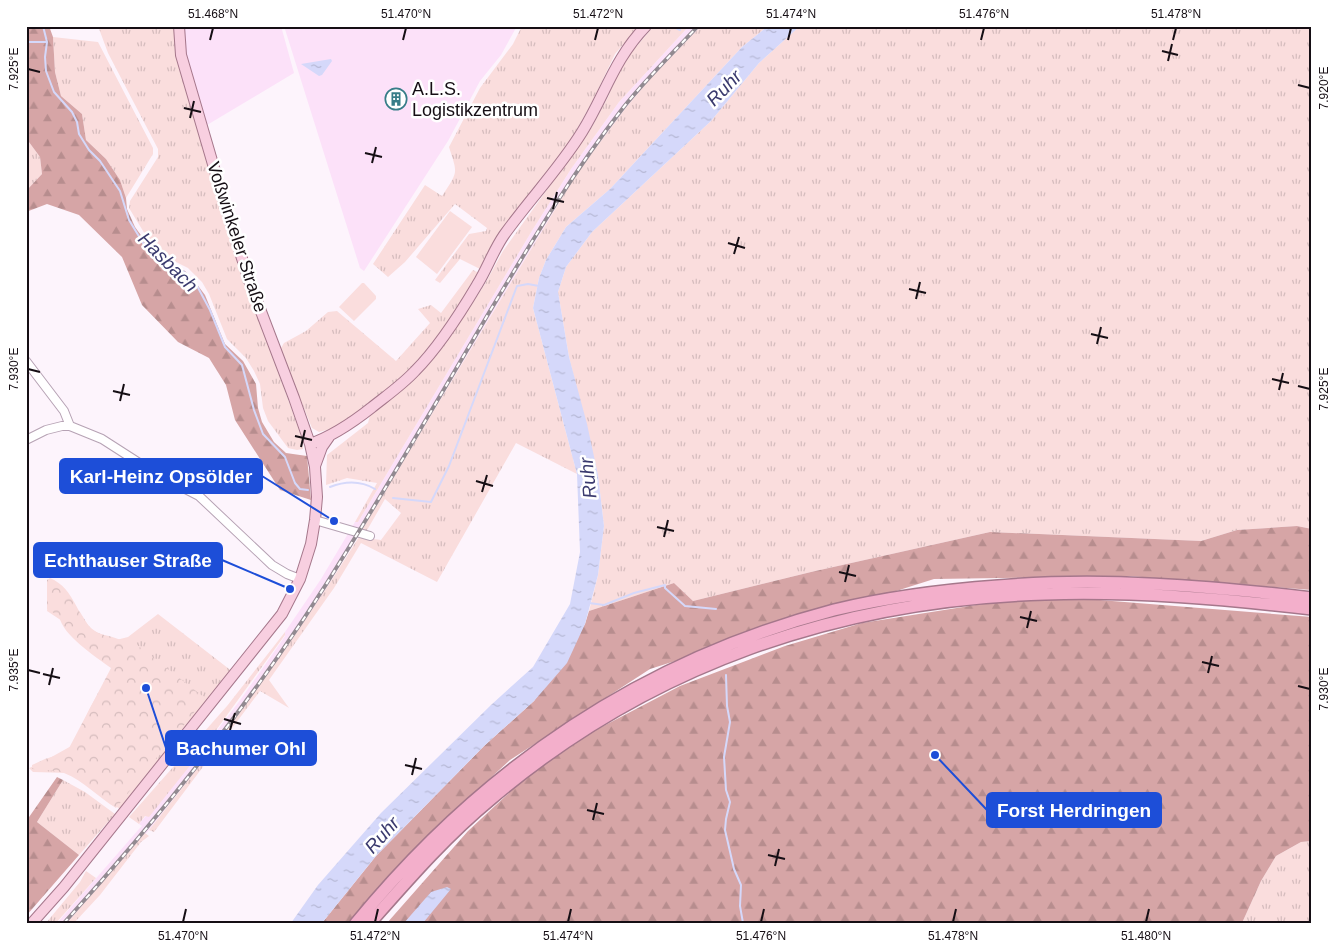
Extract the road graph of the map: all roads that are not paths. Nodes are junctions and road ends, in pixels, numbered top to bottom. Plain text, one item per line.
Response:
1 (179, 26) edge
2 (646, 26) edge
3 (26, 361) edge
4 (70, 426) junction
5 (329, 437) junction
6 (26, 440) edge
7 (310, 444) junction
8 (315, 467) junction
9 (315, 520) junction
10 (370, 536) dead end
11 (300, 579) junction
12 (1312, 598) edge
13 (1312, 609) edge
14 (32, 923) edge
15 (356, 923) edge
16 (370, 923) edge

1 - 7 main road, Voßwinkeler Straße
2 - 5 main road
3 - 4 street
4 - 6 street
4 - 11 street
5 - 7 main road
5 - 8 main road
7 - 8 main road, Voßwinkeler Straße
8 - 9 main road, Voßwinkeler Straße
9 - 10 street
9 - 11 main road, Voßwinkeler Straße
11 - 14 main road, Voßwinkeler Straße
12 - 15 highway
13 - 16 highway

